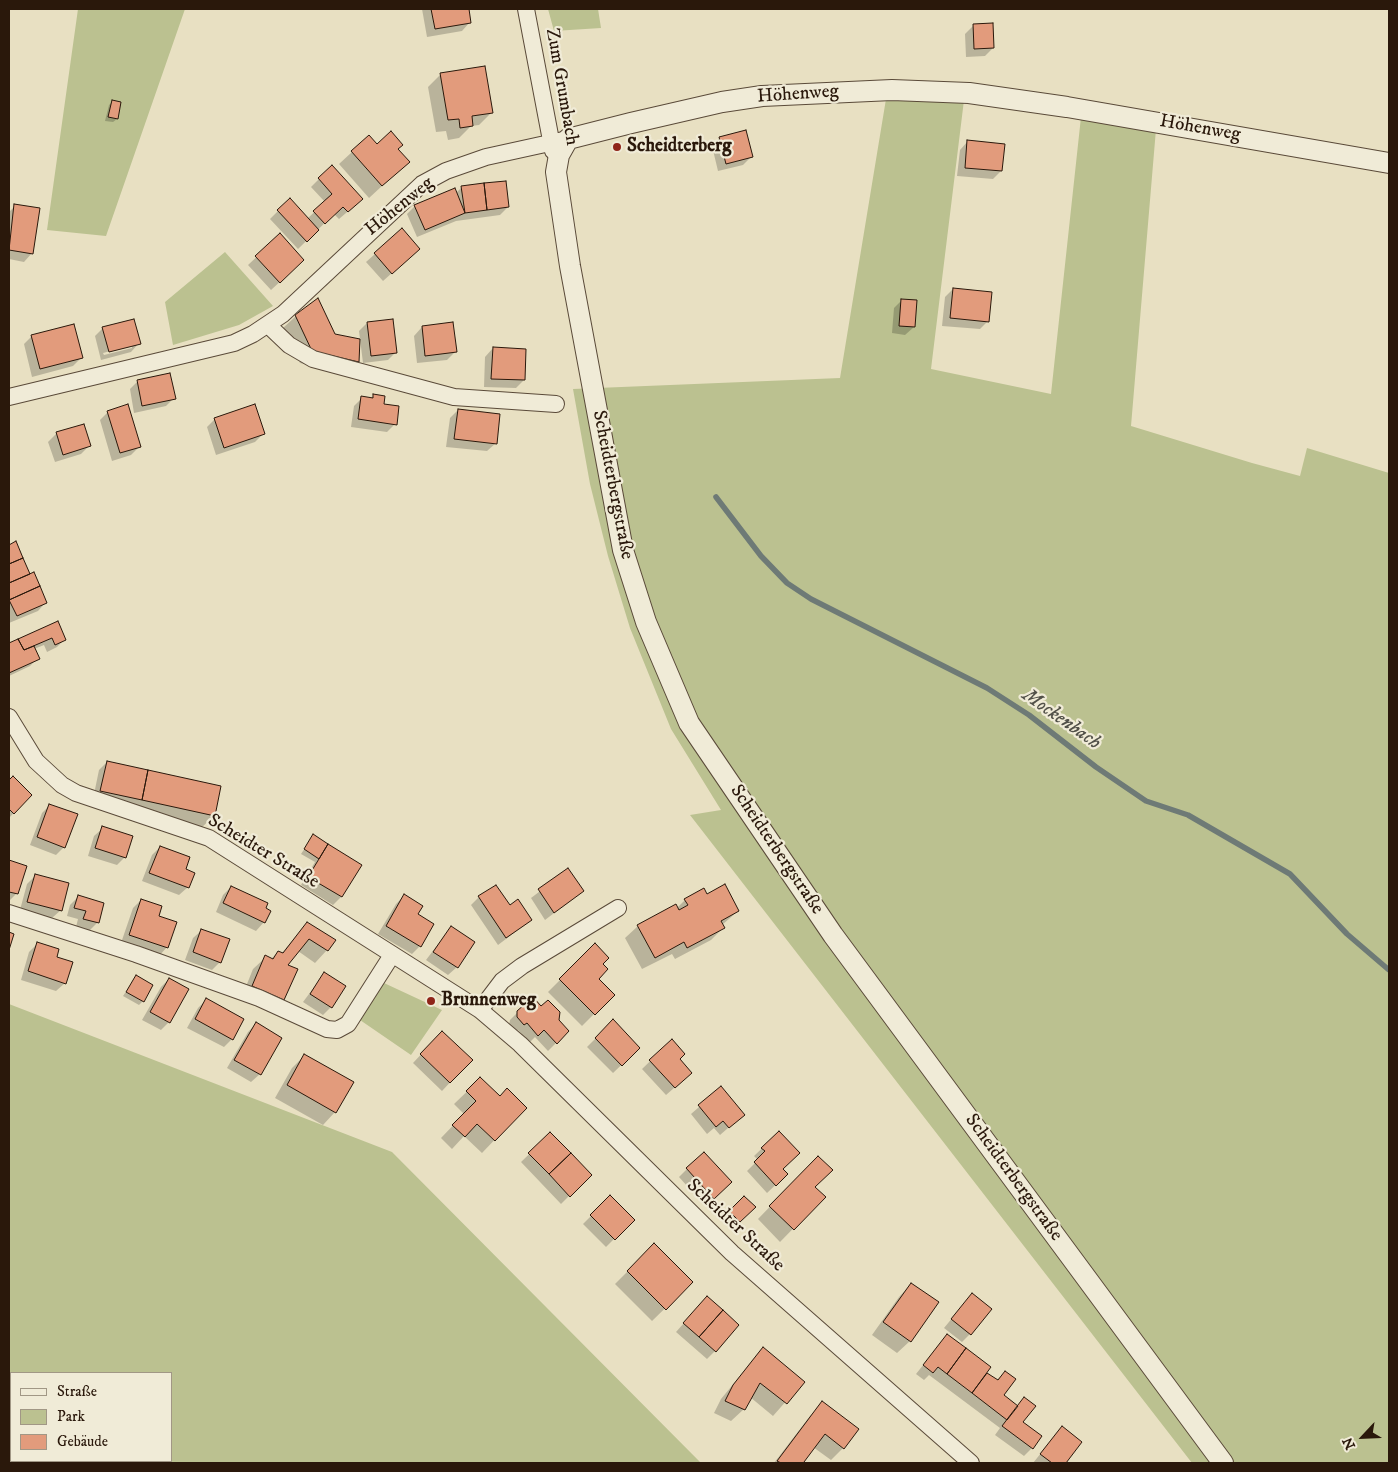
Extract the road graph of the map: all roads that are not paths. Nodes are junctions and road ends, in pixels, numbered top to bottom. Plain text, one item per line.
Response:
1 (526, 9) edge
2 (560, 140) junction
3 (1389, 164) edge
4 (268, 325) junction
5 (9, 397) edge
6 (556, 404) dead end
7 (9, 717) edge
8 (618, 908) dead end
9 (9, 913) edge
10 (392, 955) junction
11 (480, 1010) junction
12 (971, 1463) edge
13 (1223, 1463) edge

1 - 2 street, Zum Grumbach
2 - 3 street, Höhenweg
2 - 4 street, Höhenweg
2 - 13 street, Scheidterbergstraße
4 - 5 street, Höhenweg
4 - 6 street
7 - 10 street, Scheidter Straße
8 - 11 street
9 - 10 street
10 - 11 street, Scheidter Straße
11 - 12 street, Scheidter Straße

